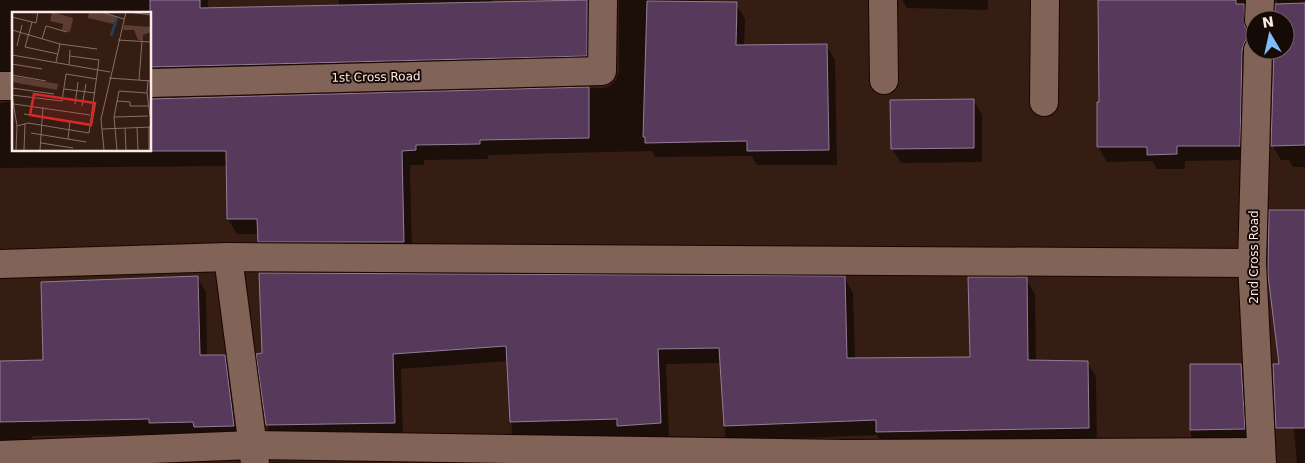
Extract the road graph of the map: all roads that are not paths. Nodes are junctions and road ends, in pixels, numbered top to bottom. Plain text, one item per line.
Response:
1 (603, 0) edge
2 (883, 0) edge
3 (1045, 0) edge
4 (1258, 60) edge
5 (884, 80) dead end
6 (151, 83) edge
7 (1044, 102) dead end
8 (228, 257) junction
9 (1252, 263) junction
10 (0, 264) edge
11 (254, 454) edge
12 (0, 456) edge
13 (845, 458) edge
14 (1261, 458) edge

1 - 6 street, 1st Cross Road
2 - 5 street
3 - 7 street
4 - 9 street, 2nd Cross Road
8 - 9 street
8 - 10 street
8 - 11 street
9 - 14 street, 2nd Cross Road
11 - 12 street
11 - 13 street
13 - 14 street

